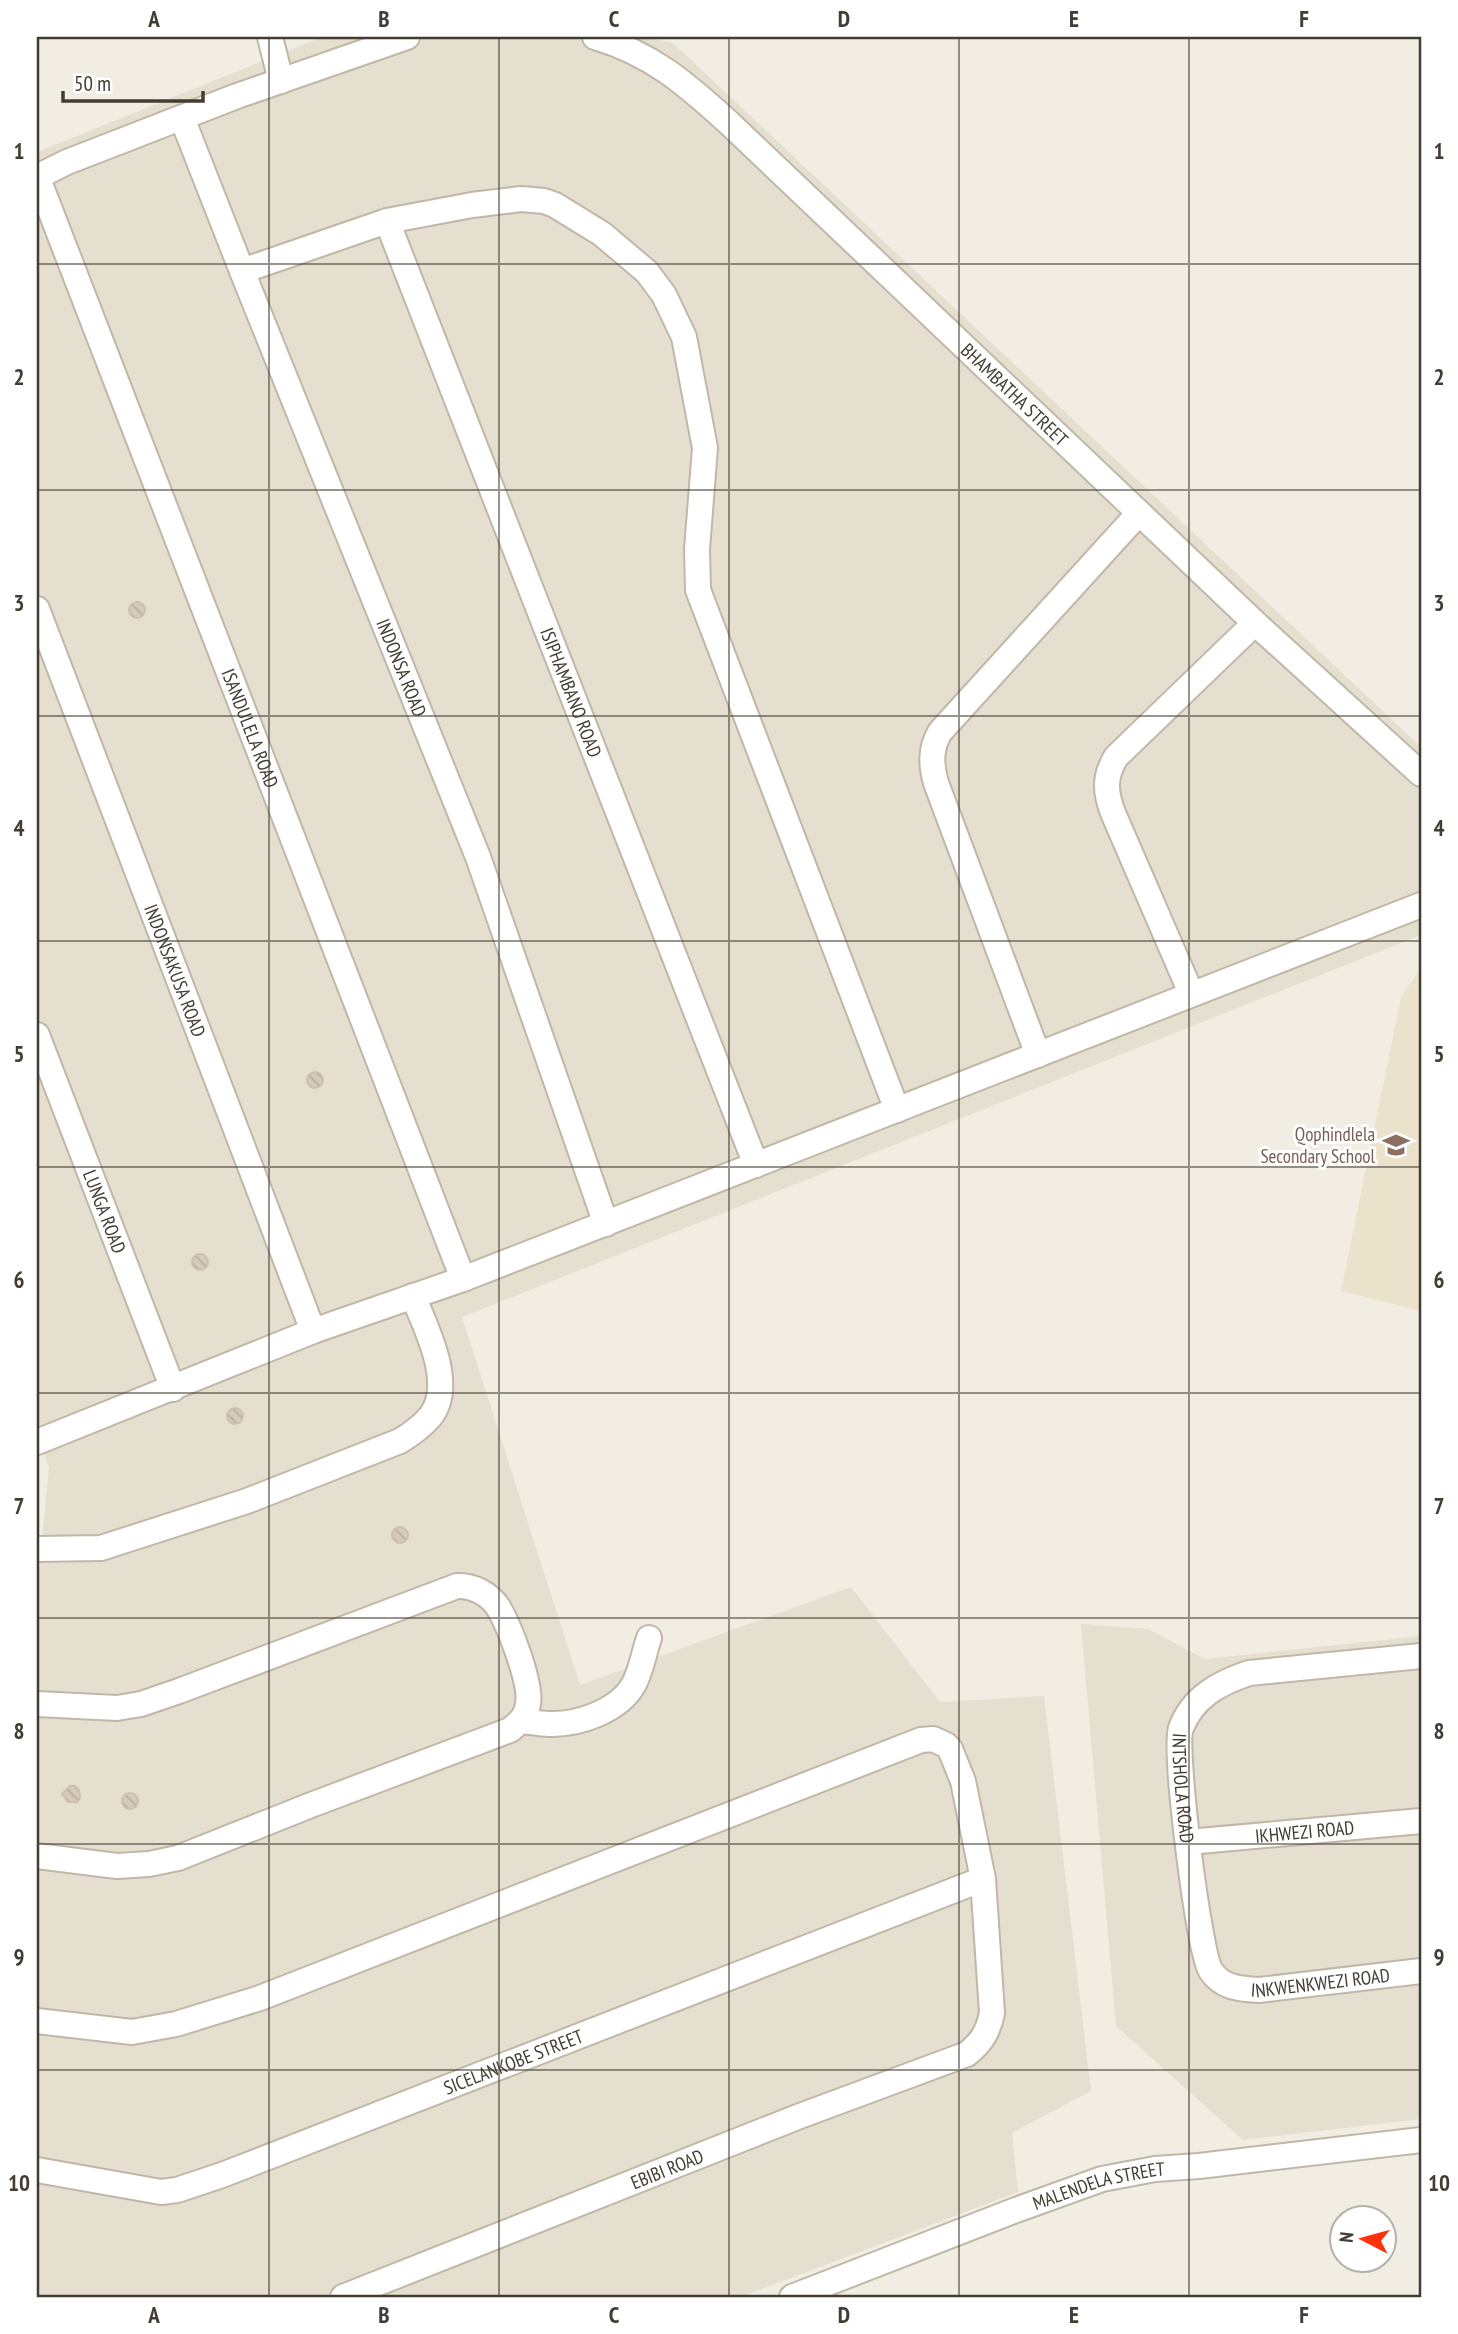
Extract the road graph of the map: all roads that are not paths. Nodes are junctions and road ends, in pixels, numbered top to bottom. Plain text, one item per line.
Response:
1 (270, 37) edge
2 (407, 37) edge
3 (595, 37) edge
4 (281, 81) junction
5 (183, 118) junction
6 (37, 176) edge
7 (387, 221) junction
8 (242, 271) junction
9 (1139, 513) junction
10 (37, 609) edge
11 (1255, 622) junction
12 (1421, 774) edge
13 (1421, 905) edge
14 (1191, 993) junction
15 (37, 1035) edge
16 (1038, 1055) junction
17 (897, 1110) junction
18 (756, 1165) junction
19 (606, 1224) junction
20 (463, 1279) junction
21 (413, 1296) junction
22 (313, 1331) junction
23 (173, 1389) junction
24 (37, 1442) edge
25 (37, 1549) edge
26 (649, 1638) dead end
27 (1421, 1656) edge
28 (37, 1704) edge
29 (522, 1721) junction
30 (1421, 1821) edge
31 (1188, 1842) junction
32 (37, 1856) edge
33 (983, 1879) junction
34 (1421, 1970) edge
35 (1220, 1981) joint
36 (37, 2021) edge
37 (1421, 2140) edge
38 (37, 2170) edge
39 (343, 2297) edge
40 (792, 2297) edge

1 - 4 street
2 - 4 street
3 - 9 street, BHAMBATHA STREET
4 - 5 street
5 - 6 street
5 - 8 street, INDONSA ROAD
6 - 20 street, ISANDULELA ROAD
7 - 8 street
7 - 17 street
7 - 18 street, ISIPHAMBANO ROAD
8 - 19 street, INDONSA ROAD
9 - 11 street, BHAMBATHA STREET
9 - 16 street
10 - 22 street, INDONSAKUSA ROAD
11 - 12 street, BHAMBATHA STREET
11 - 14 street
13 - 14 street
14 - 16 street
15 - 23 street, LUNGA ROAD
16 - 17 street
17 - 18 street
18 - 19 street
19 - 20 street
20 - 21 street
21 - 22 street
21 - 25 street
22 - 23 street
23 - 24 street
26 - 29 street
27 - 31 street, INTSHOLA ROAD
28 - 29 street
29 - 32 street
30 - 31 street, IKHWEZI ROAD
31 - 35 street, INTSHOLA ROAD
33 - 36 street
33 - 38 street, SICELANKOBE STREET
33 - 39 street, EBIBI ROAD
34 - 35 street, INKWENKWEZI ROAD
37 - 40 street, MALENDELA STREET

